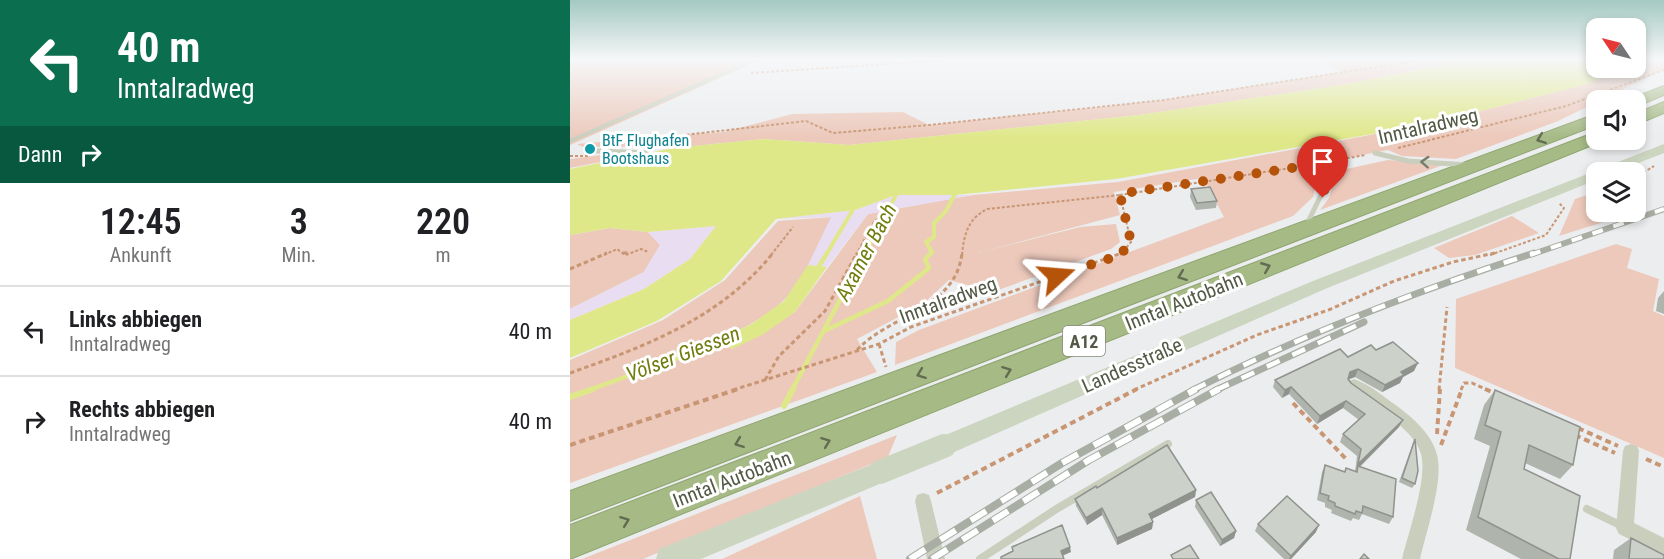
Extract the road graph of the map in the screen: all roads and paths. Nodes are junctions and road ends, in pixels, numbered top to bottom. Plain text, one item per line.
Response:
1 (695, 86) edge
2 (1254, 86) edge
3 (1623, 86) edge
4 (1664, 90) edge
5 (1646, 97) edge
6 (1664, 107) edge
7 (1646, 115) edge
8 (1586, 123) edge
9 (570, 141) edge
10 (632, 141) dead end
11 (1586, 141) edge
12 (1664, 148) edge
13 (597, 151) dead end
14 (649, 153) dead end
15 (1375, 153) junction
16 (1628, 162) edge
17 (1319, 164) junction
18 (1475, 165) junction
19 (1586, 179) edge
20 (1548, 194) junction
21 (1120, 195) junction
22 (893, 219) dead end
23 (793, 227) dead end
24 (1305, 229) junction
25 (648, 252) dead end
26 (570, 269) edge
27 (1447, 307) dead end
28 (879, 344) junction
29 (856, 350) junction
30 (886, 369) dead end
31 (570, 373) edge
32 (765, 380) junction
33 (1354, 385) edge
34 (1502, 396) edge
35 (1293, 404) dead end
36 (1572, 426) edge
37 (1569, 433) edge
38 (1168, 444) edge
39 (570, 445) edge
40 (1631, 455) junction
41 (1346, 459) dead end
42 (1430, 462) junction
43 (923, 501) joint
44 (570, 506) edge
45 (1587, 509) dead end
46 (1625, 528) junction
47 (570, 542) edge
48 (1664, 547) edge
49 (669, 559) edge
50 (936, 559) edge
51 (980, 559) edge
52 (1411, 559) edge

1 - 9 lane
2 - 10 path
3 - 15 path, Inntalradweg
4 - 5 highway
6 - 7 highway
8 -> 18 highway, Inntal Autobahn / A12
47 -> 11 highway, Inntal Autobahn / A12
12 - 16 main road
13 - 14 lane
15 - 17 path, Inntalradweg
18 -> 15 lane
17 - 21 path, Inntalradweg
17 - 24 lane
18 - 24 highway, Inntal Autobahn / A12
19 - 20 main road, Landesstraße
20 - 43 path
20 - 49 main road, Landesstraße, bridge
21 - 28 path, Inntalradweg
21 - 29 path
22 - 32 path
23 - 31 path
24 -> 44 highway, Inntal Autobahn / A12
25 - 26 path
27 - 42 path
28 - 29 path, Inntalradweg
28 - 30 path
29 - 32 path, Inntalradweg
32 - 39 path, Inntalradweg
33 - 42 street
34 - 42 path
35 - 41 path
36 - 40 path
37 - 40 path
38 - 51 lane
40 - 46 street
42 - 52 street
43 - 50 street
45 - 46 lane
46 - 48 street

